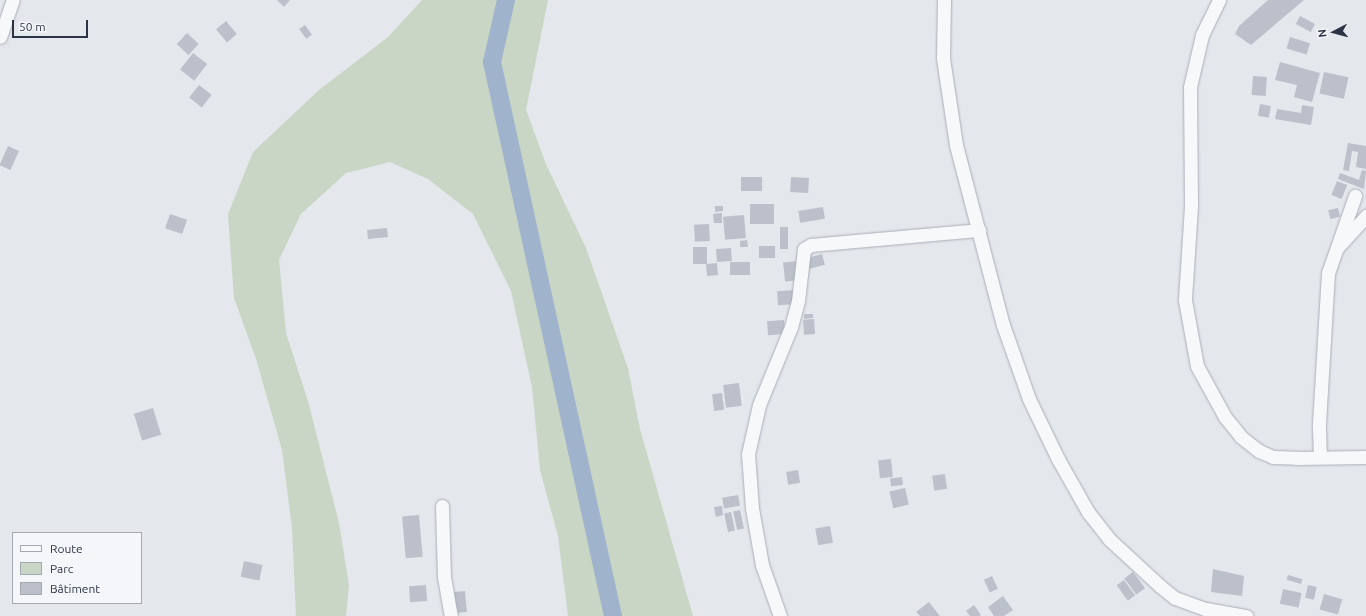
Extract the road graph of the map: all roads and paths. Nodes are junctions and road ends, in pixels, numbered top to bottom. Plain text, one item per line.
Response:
1 (13, 0) edge
2 (944, 0) edge
3 (1219, 0) edge
4 (0, 37) edge
5 (1356, 196) dead end
6 (1366, 216) edge
7 (979, 230) junction
8 (1333, 253) junction
9 (1320, 457) junction
10 (1366, 457) edge
11 (442, 506) dead end
12 (451, 616) edge
13 (780, 616) edge
14 (1246, 616) edge

1 - 4 street
2 - 7 street
3 - 9 street
5 - 8 street
6 - 8 street
7 - 13 street
7 - 14 street
8 - 9 street
9 - 10 street
11 - 12 street

